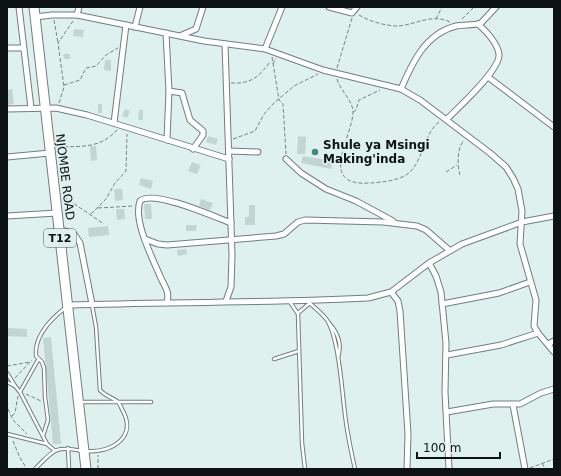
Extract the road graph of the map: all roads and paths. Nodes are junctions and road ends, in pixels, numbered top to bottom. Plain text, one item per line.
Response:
1 (19, 7) edge
2 (34, 7) edge
3 (79, 7) edge
4 (140, 7) edge
5 (203, 7) edge
6 (282, 7) edge
7 (329, 7) edge
8 (442, 7) edge
9 (474, 7) edge
10 (496, 7) edge
11 (355, 11) edge
12 (52, 15) junction
13 (77, 15) junction
14 (35, 17) junction
15 (436, 19) junction
16 (478, 24) junction
17 (126, 25) junction
18 (453, 25) junction
19 (135, 27) junction
20 (166, 33) junction
21 (181, 36) junction
22 (58, 43) junction
23 (123, 44) junction
24 (225, 44) junction
25 (7, 48) edge
26 (23, 48) junction
27 (265, 49) junction
28 (272, 51) junction
29 (272, 61) junction
30 (323, 70) junction
31 (336, 74) junction
32 (488, 77) junction
33 (226, 82) junction
34 (64, 85) junction
35 (390, 86) junction
36 (401, 89) junction
37 (169, 91) junction
38 (279, 100) junction
39 (44, 107) junction
40 (31, 108) junction
41 (56, 108) junction
42 (7, 109) edge
43 (353, 112) junction
44 (446, 118) junction
45 (114, 123) junction
46 (123, 126) junction
47 (554, 127) edge
48 (470, 136) junction
49 (167, 140) junction
50 (229, 144) junction
51 (193, 149) junction
52 (49, 150) junction
53 (229, 151) junction
54 (258, 152) dead end
55 (7, 157) edge
56 (229, 159) junction
57 (286, 159) joint
58 (458, 165) junction
59 (446, 172) dead end
60 (460, 175) dead end
61 (55, 192) junction
62 (138, 205) junction
63 (98, 208) junction
64 (57, 213) junction
65 (91, 214) junction
66 (7, 216) edge
67 (554, 216) edge
68 (522, 222) junction
69 (231, 223) junction
70 (397, 223) junction
71 (104, 224) dead end
72 (59, 230) junction
73 (145, 239) junction
74 (232, 240) junction
75 (449, 250) junction
76 (429, 263) junction
77 (530, 282) junction
78 (391, 292) junction
79 (226, 301) junction
80 (167, 302) junction
81 (290, 302) junction
82 (308, 302) junction
83 (92, 304) junction
84 (442, 304) junction
85 (69, 305) junction
86 (298, 314) junction
87 (328, 321) junction
88 (538, 333) junction
89 (554, 341) edge
90 (548, 344) junction
91 (299, 351) junction
92 (554, 352) edge
93 (447, 355) junction
94 (36, 356) junction
95 (274, 359) dead end
96 (38, 360) junction
97 (337, 360) junction
98 (30, 362) junction
99 (7, 366) edge
100 (7, 373) edge
101 (12, 381) junction
102 (7, 382) edge
103 (15, 386) junction
104 (554, 389) edge
105 (20, 391) junction
106 (78, 402) junction
107 (118, 402) junction
108 (151, 402) dead end
109 (46, 403) junction
110 (513, 405) junction
111 (8, 408) dead end
112 (447, 412) junction
113 (11, 416) junction
114 (7, 434) edge
115 (11, 435) junction
116 (43, 436) junction
117 (32, 439) junction
118 (47, 444) junction
119 (68, 448) junction
120 (54, 450) junction
121 (84, 451) junction
122 (99, 452) junction
123 (554, 459) edge
124 (542, 462) junction
125 (26, 469) edge
126 (35, 469) edge
127 (69, 469) edge
128 (86, 469) edge
129 (98, 469) edge
130 (305, 469) edge
131 (355, 469) edge
132 (407, 469) edge
133 (449, 469) edge
134 (525, 469) edge
135 (528, 469) edge
136 (545, 469) edge

1 - 26 street
2 - 14 highway, NJOMBE ROAD / T12
3 - 13 street
4 - 19 street
5 - 21 street
6 - 27 street
7 - 11 street
8 - 15 path
9 - 18 path
10 - 16 street
11 - 15 path
11 - 31 path
12 - 13 street
12 - 14 street
12 - 22 path
13 - 17 street
13 - 22 path
14 - 39 highway, NJOMBE ROAD / T12
15 - 18 path
16 - 18 street
16 - 32 street
17 - 19 street
17 - 23 street
18 - 36 street
19 - 20 street
20 - 21 street
20 - 37 street
21 - 24 street
22 - 34 path
23 - 34 path
23 - 45 street
24 - 27 street
24 - 33 street
25 - 26 street
26 - 40 street
27 - 28 street
28 - 29 path
28 - 30 street
29 - 33 path
29 - 38 path
30 - 31 street
30 - 38 path
31 - 35 street
31 - 43 path
32 - 44 street
32 - 47 street
33 - 50 street
34 - 41 path
35 - 36 street
35 - 43 path
36 - 44 street
37 - 49 street
37 - 51 street
38 - 50 path
38 - 57 path
39 - 40 street
39 - 41 street
39 - 52 highway, NJOMBE ROAD / T12
40 - 42 street
41 - 45 street
43 - 44 path
44 - 48 street
45 - 46 street
46 - 49 street
46 - 52 path
46 - 63 path
48 - 58 path
48 - 68 street
49 - 51 street
50 - 53 street
51 - 56 street
52 - 55 street
52 - 61 highway, NJOMBE ROAD / T12
53 - 54 street
53 - 56 street
56 - 69 street
57 - 70 street
58 - 59 path
58 - 60 path
61 - 64 highway, NJOMBE ROAD / T12
61 - 65 path
62 - 63 path
62 - 69 street
62 - 73 street
63 - 65 path
64 - 66 street
64 - 72 highway, NJOMBE ROAD / T12
65 - 71 path
67 - 68 street
68 - 75 street
68 - 77 street
69 - 74 street
70 - 74 street
70 - 75 street
72 - 83 street
72 - 85 highway, NJOMBE ROAD / T12
73 - 74 street
73 - 80 street
74 - 79 street
75 - 76 street
76 - 78 street
76 - 84 street
77 - 84 street
77 - 88 street
78 - 82 street
78 - 132 street
79 - 80 street
79 - 81 street
80 - 83 street
81 - 82 street
81 - 86 lane
82 - 86 lane
82 - 87 lane
83 - 85 street
83 - 107 lane
84 - 93 street
85 - 94 lane
85 - 106 highway, NJOMBE ROAD / T12
86 - 91 lane
87 - 97 lane
87 - 97 lane
88 - 90 street
88 - 93 street
89 - 90 street
90 - 92 street
91 - 95 lane
91 - 130 lane
93 - 112 street
94 - 96 lane
94 - 98 path
96 - 105 lane
96 - 109 lane
97 - 131 lane
98 - 99 path
98 - 101 path
100 - 101 lane
101 - 103 lane
102 - 103 lane
103 - 105 lane
104 - 110 street
105 - 109 path
105 - 113 path
105 - 116 lane
106 - 107 lane
106 - 121 highway, NJOMBE ROAD / T12
107 - 108 lane
107 - 122 lane
109 - 116 lane
110 - 112 street
110 - 134 street
111 - 113 path
112 - 133 street
113 - 117 path
114 - 115 lane
115 - 117 lane
115 - 125 path
116 - 118 lane
117 - 118 lane
118 - 120 lane
119 - 120 lane
119 - 121 lane
119 - 127 lane
120 - 126 lane
121 - 122 lane
121 - 128 highway, NJOMBE ROAD / T12
122 - 129 path
123 - 124 path
124 - 135 path
124 - 136 path

